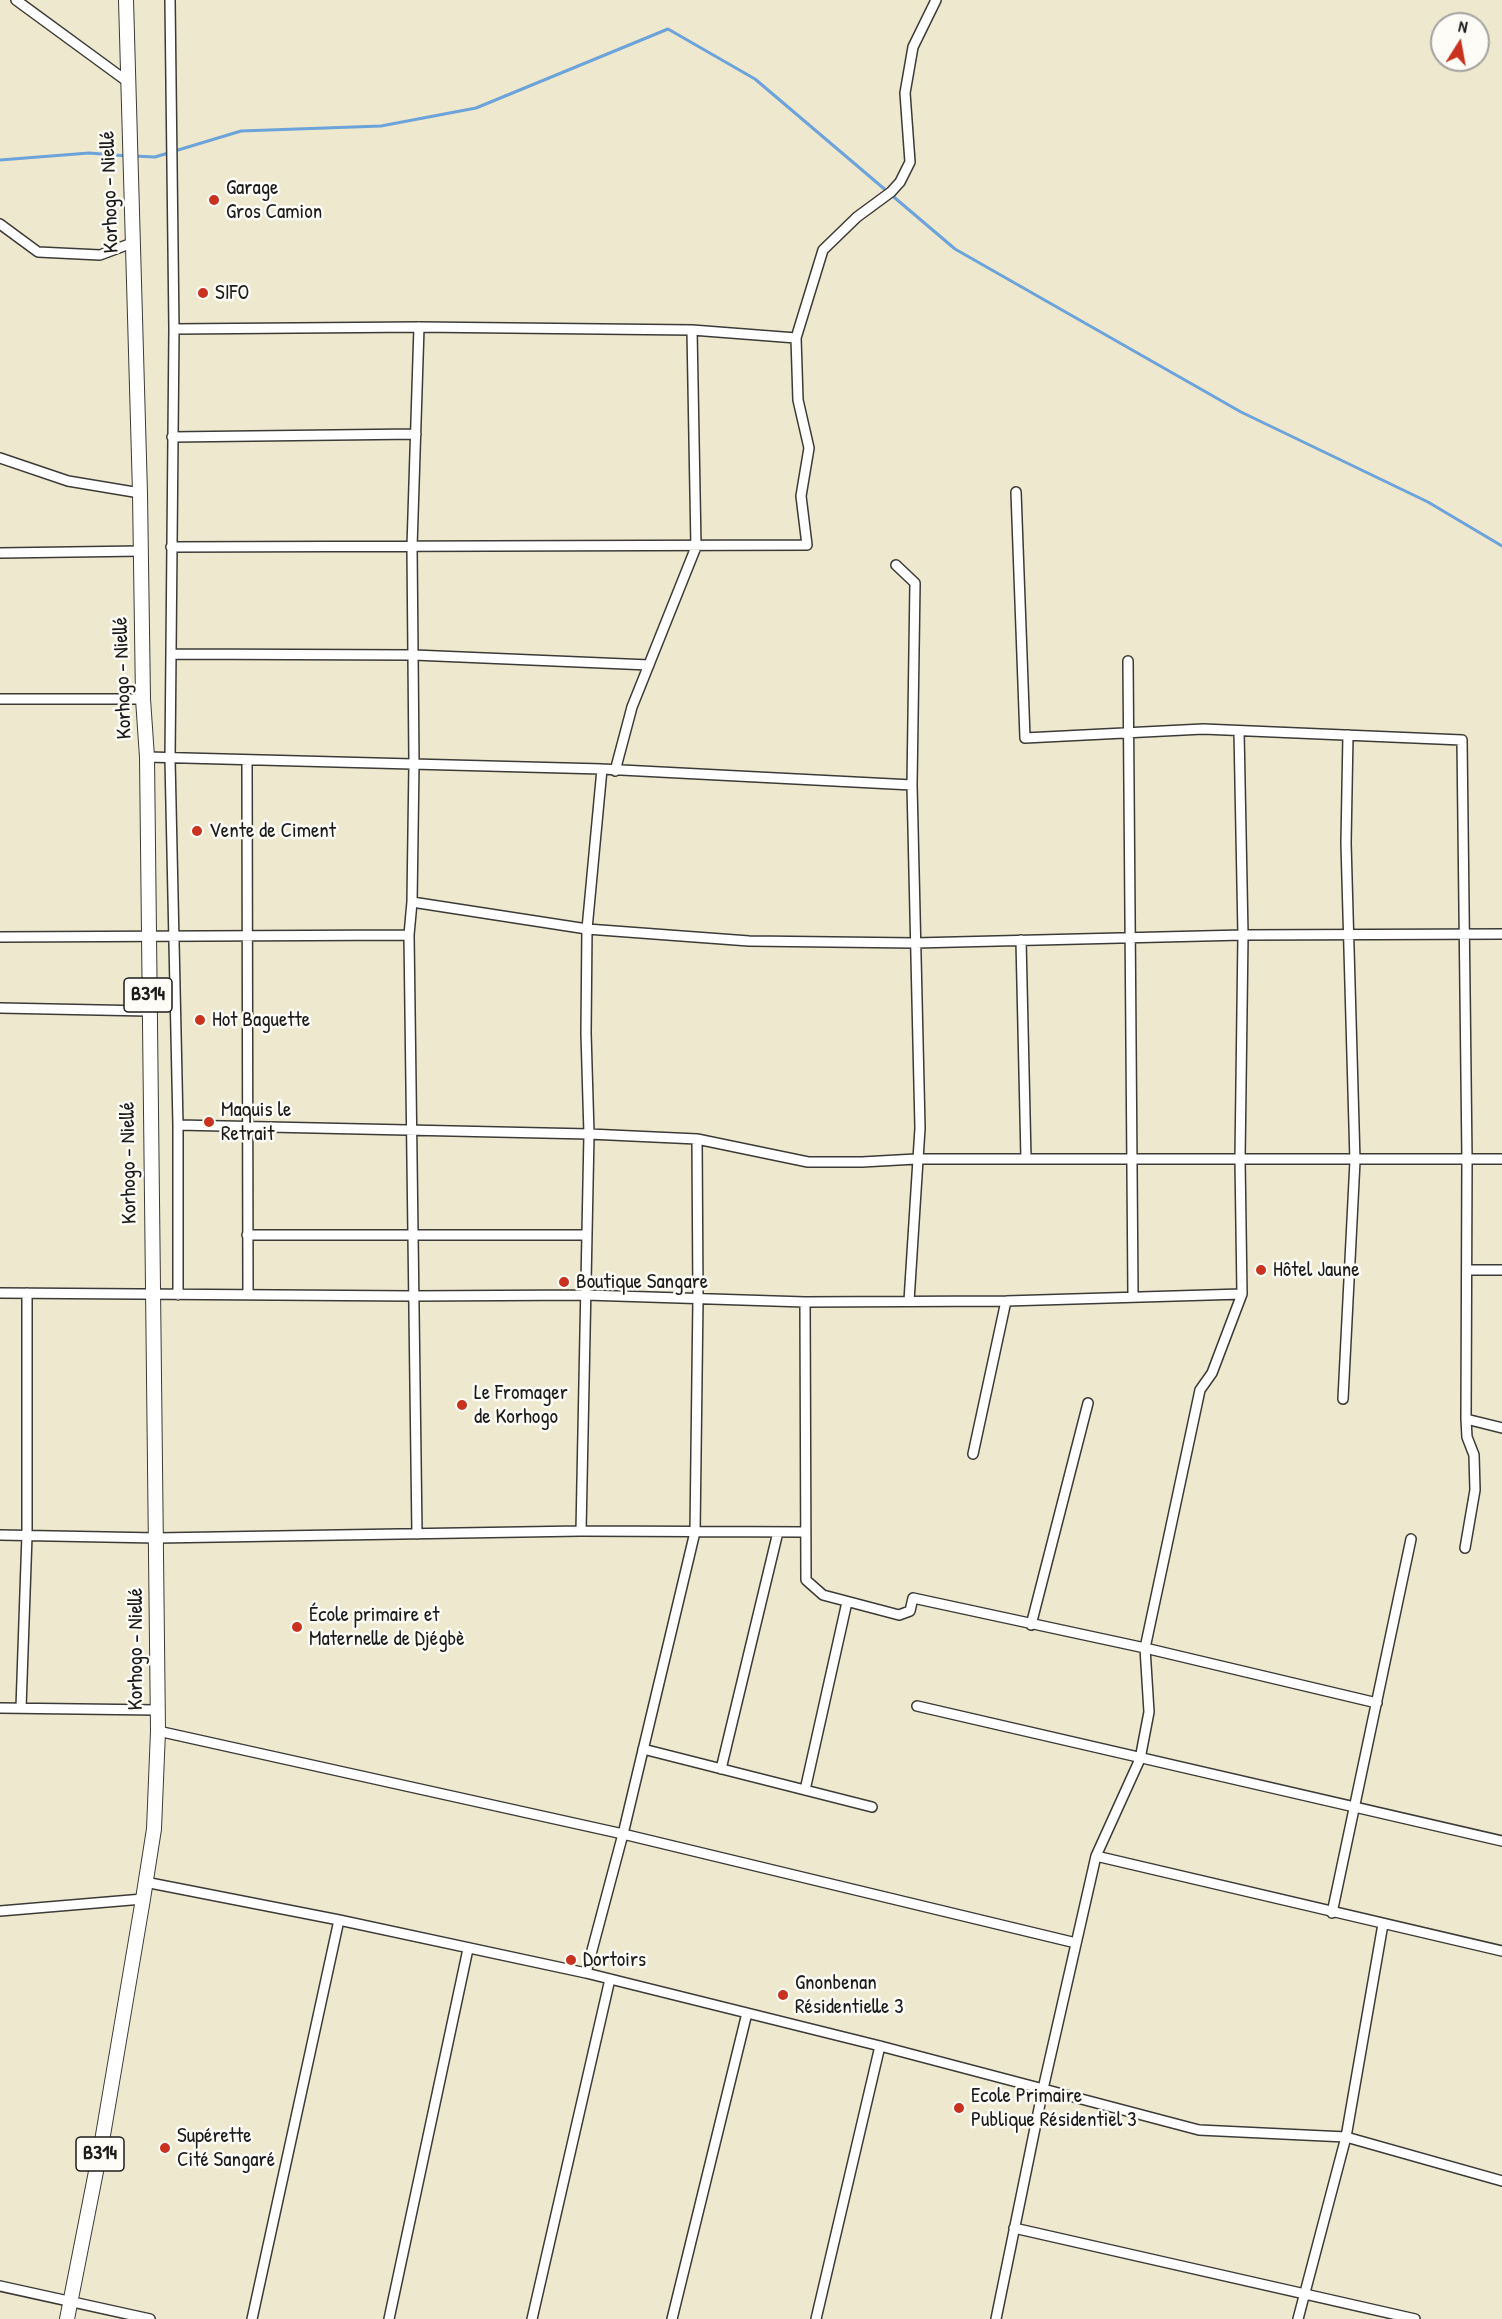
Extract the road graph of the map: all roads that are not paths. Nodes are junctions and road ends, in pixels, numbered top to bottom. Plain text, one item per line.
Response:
1 (126, 0) edge
2 (170, 0) edge
3 (936, 0) edge
4 (20, 1) edge
5 (128, 82) junction
6 (0, 225) edge
7 (132, 243) junction
8 (419, 327) junction
9 (174, 329) junction
10 (692, 330) junction
11 (796, 338) junction
12 (416, 434) junction
13 (172, 437) junction
14 (0, 458) edge
15 (1016, 492) dead end
16 (140, 493) junction
17 (171, 547) junction
18 (412, 547) junction
19 (696, 547) junction
20 (142, 551) junction
21 (0, 553) edge
22 (896, 565) dead end
23 (171, 654) junction
24 (414, 654) junction
25 (1128, 661) dead end
26 (649, 665) junction
27 (0, 699) edge
28 (143, 699) junction
29 (1239, 731) junction
30 (1129, 732) junction
31 (1348, 735) junction
32 (147, 757) junction
33 (170, 759) junction
34 (248, 760) junction
35 (414, 763) junction
36 (602, 769) junction
37 (615, 771) junction
38 (912, 785) junction
39 (412, 902) junction
40 (587, 929) junction
41 (1348, 934) junction
42 (1463, 934) junction
43 (1502, 934) edge
44 (147, 935) junction
45 (174, 935) junction
46 (246, 935) junction
47 (409, 935) junction
48 (1243, 935) junction
49 (0, 937) edge
50 (1131, 938) junction
51 (1021, 940) junction
52 (915, 942) junction
53 (0, 1008) edge
54 (148, 1011) junction
55 (178, 1125) junction
56 (246, 1127) junction
57 (412, 1132) junction
58 (589, 1134) junction
59 (697, 1139) junction
60 (916, 1159) junction
61 (1026, 1159) junction
62 (1134, 1159) junction
63 (1240, 1159) junction
64 (1467, 1159) junction
65 (1502, 1159) edge
66 (1355, 1161) junction
67 (412, 1234) junction
68 (587, 1234) junction
69 (247, 1235) junction
70 (1467, 1270) junction
71 (1502, 1270) edge
72 (0, 1293) edge
73 (27, 1293) junction
74 (152, 1293) junction
75 (248, 1293) junction
76 (1242, 1294) junction
77 (178, 1295) junction
78 (586, 1295) junction
79 (414, 1296) junction
80 (1133, 1296) junction
81 (698, 1298) junction
82 (909, 1301) junction
83 (1006, 1301) junction
84 (805, 1302) junction
85 (1343, 1399) dead end
86 (1088, 1403) dead end
87 (1466, 1419) junction
88 (1502, 1428) edge
89 (973, 1454) dead end
90 (581, 1531) junction
91 (695, 1532) junction
92 (778, 1532) junction
93 (805, 1532) junction
94 (417, 1533) junction
95 (0, 1535) edge
96 (27, 1535) junction
97 (157, 1538) junction
98 (1411, 1539) dead end
99 (1465, 1548) dead end
100 (847, 1602) junction
101 (1031, 1625) junction
102 (1144, 1648) junction
103 (1377, 1703) junction
104 (918, 1706) dead end
105 (0, 1708) edge
106 (21, 1708) junction
107 (157, 1710) junction
108 (158, 1731) junction
109 (643, 1749) junction
110 (1140, 1759) junction
111 (721, 1769) junction
112 (805, 1790) junction
113 (1354, 1806) junction
114 (872, 1808) dead end
115 (623, 1834) junction
116 (1502, 1841) edge
117 (1096, 1856) junction
118 (145, 1882) junction
119 (143, 1899) junction
120 (0, 1913) edge
121 (1332, 1913) junction
122 (339, 1920) junction
123 (1383, 1924) junction
124 (1076, 1943) junction
125 (468, 1949) junction
126 (1502, 1951) edge
127 (586, 1973) junction
128 (610, 1978) junction
129 (747, 2013) junction
130 (880, 2046) junction
131 (1043, 2089) junction
132 (1346, 2138) junction
133 (1502, 2181) edge
134 (1014, 2228) junction
135 (0, 2286) edge
136 (1303, 2292) junction
137 (71, 2300) junction
138 (67, 2319) edge
139 (150, 2319) edge
140 (252, 2319) edge
141 (389, 2319) edge
142 (532, 2319) edge
143 (672, 2319) edge
144 (816, 2319) edge
145 (996, 2319) edge
146 (1298, 2319) edge
147 (1415, 2319) edge

1 - 5 main road, Korhogo - Niellé / B314
2 - 9 street
3 - 11 street
4 - 5 street
5 - 7 main road, Korhogo - Niellé / B314
6 - 7 street
7 - 16 main road, Korhogo - Niellé / B314
8 - 9 street
8 - 10 street
8 - 12 street
9 - 13 street
10 - 11 street
10 - 19 street
11 - 19 street
12 - 13 street
12 - 18 street
13 - 17 street
14 - 16 street
15 - 30 street
16 - 20 main road, Korhogo - Niellé / B314
17 - 18 street
17 - 23 street
18 - 19 street
18 - 24 street
19 - 26 street
20 - 21 street
20 - 28 main road, Korhogo - Niellé / B314
22 - 38 street
23 - 24 street
23 - 33 street
24 - 26 street
24 - 35 street
25 - 30 street
26 - 37 street
27 - 28 street
28 - 32 main road, Korhogo - Niellé / B314
29 - 30 street
29 - 31 street
29 - 48 street
30 - 50 street
31 - 41 street
31 - 42 street
32 - 33 street
32 - 44 main road, Korhogo - Niellé / B314
33 - 34 street
33 - 45 street
34 - 35 street
34 - 46 street
35 - 36 street
35 - 39 street
36 - 37 street
36 - 40 street
37 - 38 street
38 - 52 street
39 - 40 street
39 - 47 street
40 - 52 street
40 - 58 street
41 - 42 street
41 - 48 street
41 - 66 street
42 - 43 street
42 - 64 street
44 - 45 street
44 - 49 street
44 - 54 main road, Korhogo - Niellé / B314
45 - 46 street
45 - 55 street
46 - 47 street
46 - 56 street
47 - 57 street
48 - 50 street
48 - 63 street
50 - 51 street
50 - 62 street
51 - 52 street
51 - 61 street
52 - 60 street
53 - 54 street
54 - 74 main road, Korhogo - Niellé / B314
55 - 56 street
55 - 77 street
56 - 57 street
56 - 69 street
57 - 58 street
57 - 67 street
58 - 59 street
58 - 68 street
59 - 60 street
59 - 81 street
60 - 61 street
60 - 82 street
61 - 62 street
62 - 63 street
62 - 80 street
63 - 66 street
63 - 76 street
64 - 65 street
64 - 66 street
64 - 70 street
66 - 85 street
67 - 68 street
67 - 69 street
67 - 79 street
68 - 78 street
69 - 75 street
70 - 71 street
70 - 87 street
72 - 73 street
73 - 74 street
73 - 96 street
74 - 77 street
74 - 97 main road, Korhogo - Niellé / B314
75 - 77 street
75 - 79 street
76 - 80 street
76 - 102 street
78 - 79 street
78 - 81 street
78 - 90 street
79 - 94 street
80 - 83 street
81 - 84 street
81 - 91 street
82 - 83 street
82 - 84 street
83 - 89 street
84 - 93 street
86 - 101 street
87 - 88 street
87 - 99 street
90 - 91 street
90 - 94 street
91 - 92 street
91 - 109 street
92 - 93 street
92 - 111 street
93 - 100 street
94 - 97 street
95 - 96 street
96 - 97 street
96 - 106 street
97 - 107 main road, Korhogo - Niellé / B314
98 - 103 street
100 - 101 street
100 - 112 street
101 - 102 street
102 - 103 street
102 - 110 street
103 - 113 street
104 - 110 street
105 - 106 street
106 - 107 street
107 - 108 main road, Korhogo - Niellé / B314
108 - 115 street
108 - 118 main road, Korhogo - Niellé / B314
109 - 111 street
109 - 115 street
110 - 113 street
110 - 117 street
111 - 112 street
112 - 114 street
113 - 116 street
113 - 121 street
115 - 124 street
115 - 127 street
117 - 121 street
117 - 124 street
118 - 119 main road, Korhogo - Niellé / B314
118 - 122 street
119 - 120 street
119 - 137 main road, Korhogo - Niellé / B314
121 - 123 street
122 - 125 street
122 - 140 street
123 - 126 street
123 - 132 street
124 - 131 street
125 - 127 street
125 - 141 street
127 - 128 street
128 - 129 street
128 - 142 street
129 - 130 street
129 - 143 street
130 - 131 street
130 - 144 street
131 - 132 street
131 - 134 street
132 - 133 street
132 - 136 street
134 - 136 street
134 - 145 street
135 - 137 street
136 - 146 street
136 - 147 street
137 - 138 main road, Korhogo - Niellé / B314
137 - 139 street

